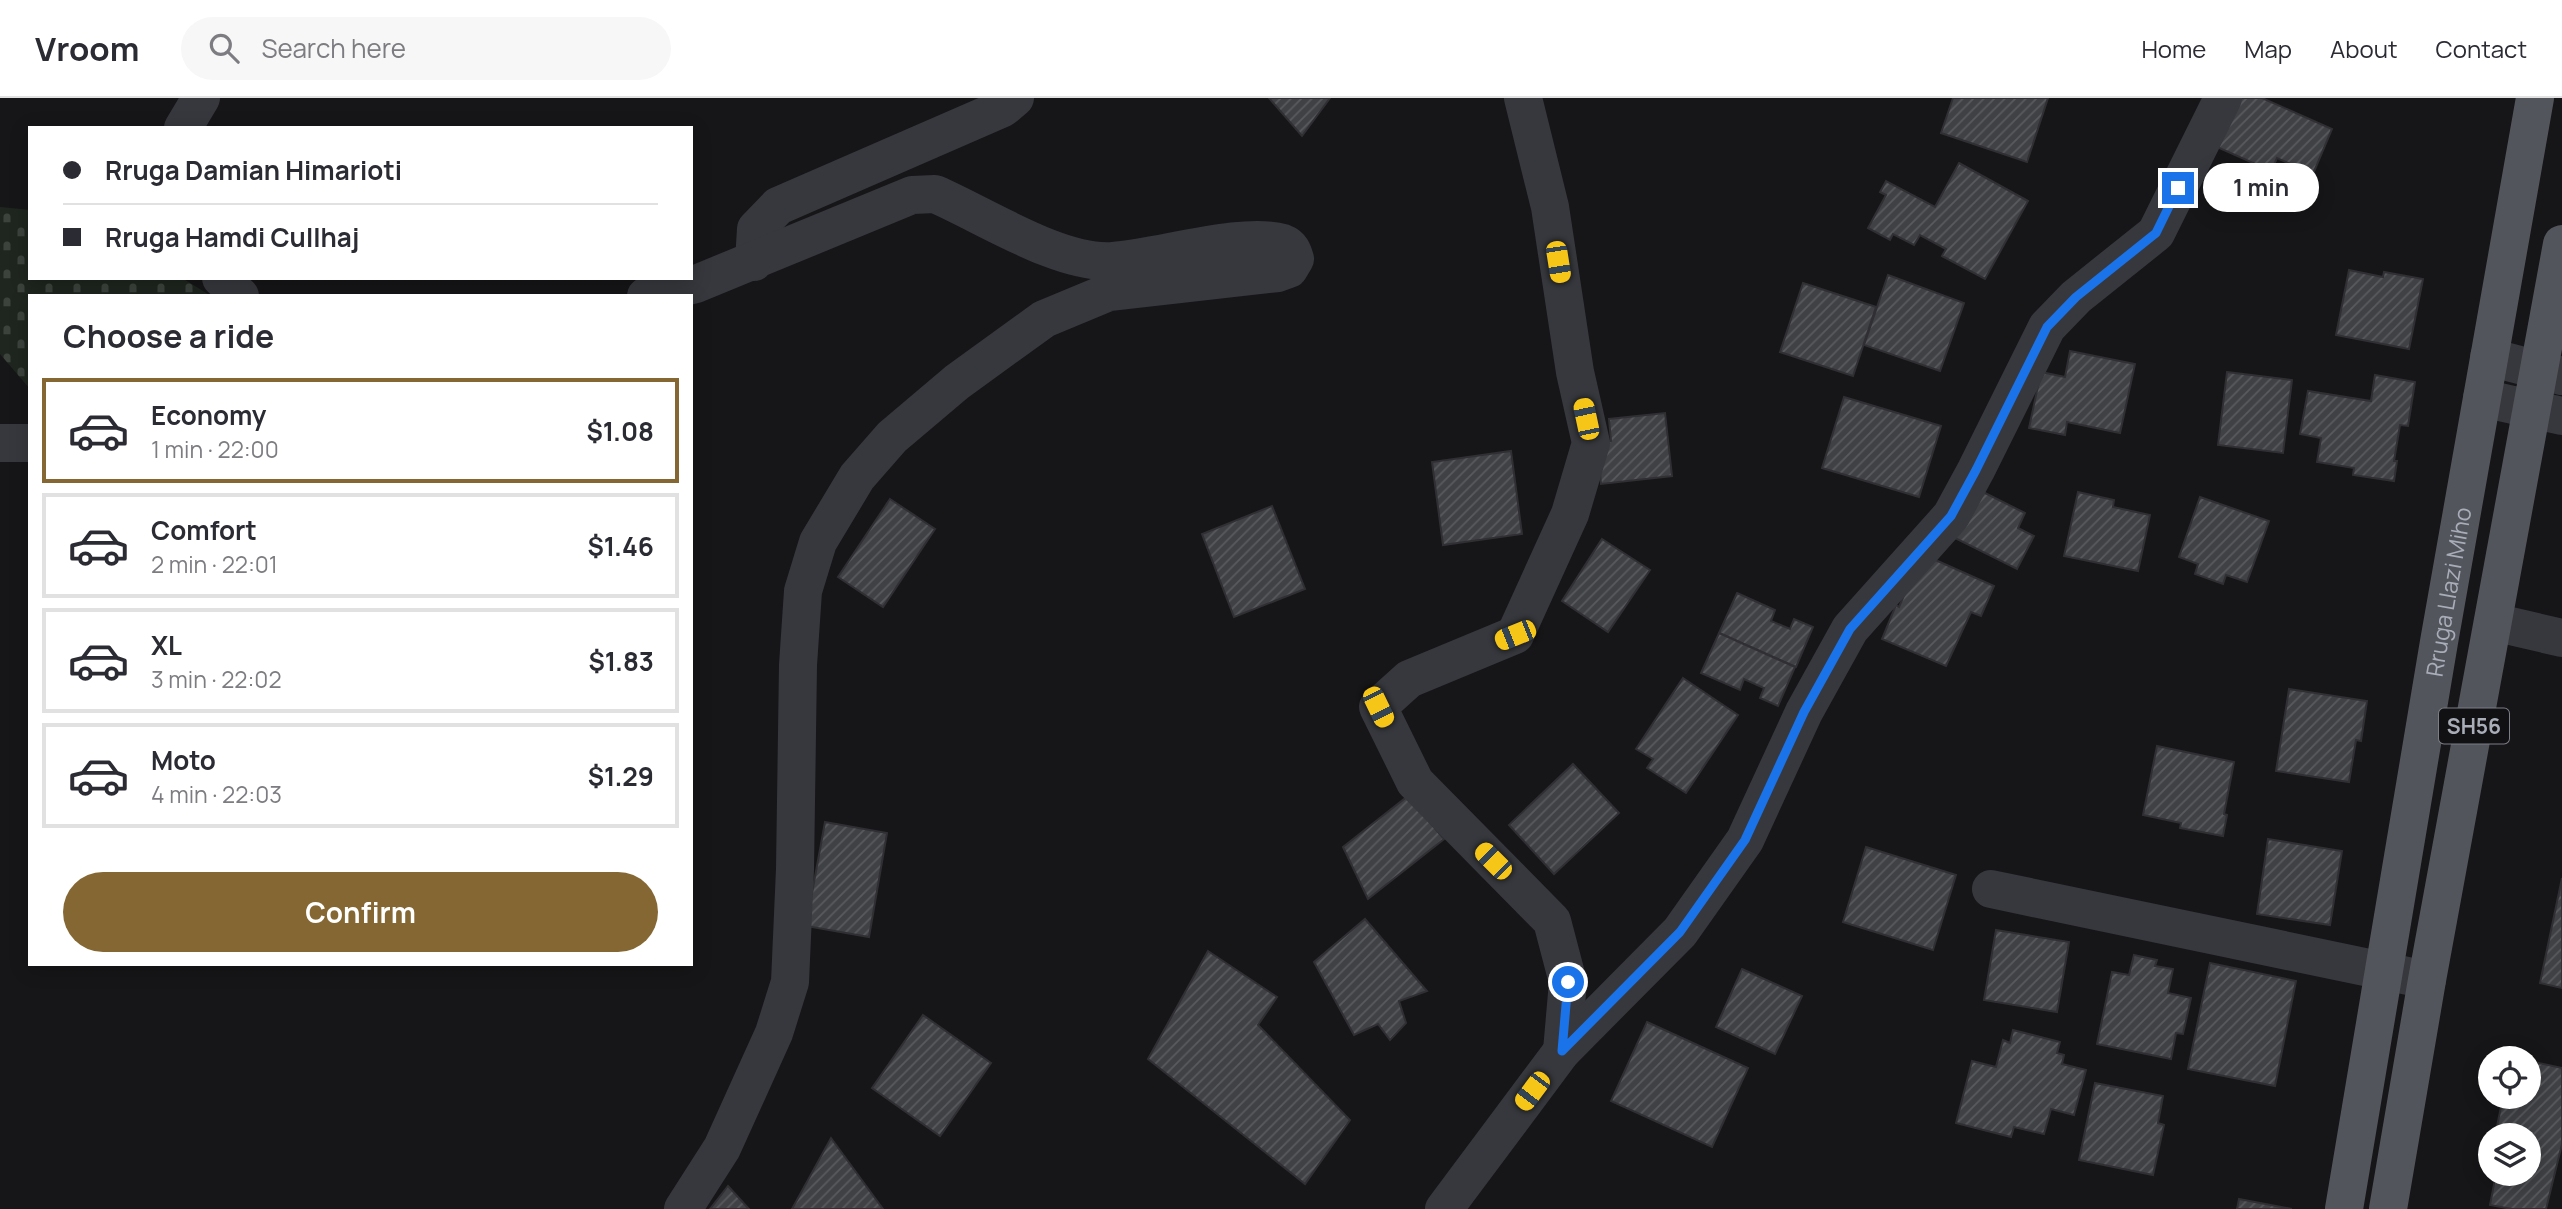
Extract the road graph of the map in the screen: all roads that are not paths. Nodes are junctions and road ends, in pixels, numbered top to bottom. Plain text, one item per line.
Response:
1 (201, 98) edge
2 (1015, 98) edge
3 (1523, 98) edge
4 (2223, 98) edge
5 (2535, 98) edge
6 (184, 126) edge
7 (2562, 244) edge
8 (754, 262) junction
9 (223, 280) edge
10 (238, 294) edge
11 (654, 294) edge
12 (2489, 357) junction
13 (2551, 373) edge
14 (2482, 398) junction
15 (2547, 413) edge
16 (0, 443) edge
17 (28, 443) edge
18 (2493, 622) junction
19 (2562, 638) edge
20 (1991, 889) dead end
21 (2384, 971) junction
22 (2427, 980) junction
23 (1562, 1051) junction
24 (683, 1209) edge
25 (1444, 1209) edge
26 (2344, 1209) edge
27 (2388, 1209) edge

1 - 6 street
2 - 8 street
3 - 23 street
4 - 23 street
5 - 12 main road, Rruga Llazi Miho / SH56
7 - 13 main road, SH56
8 - 11 street
8 - 24 street
9 - 10 street
12 - 13 street
12 - 14 main road, Rruga Llazi Miho / SH56
13 - 15 main road, SH56
14 - 15 street
14 - 21 main road, Rruga Llazi Miho / SH56
15 - 18 main road, SH56
16 - 17 street
18 - 19 street
18 - 22 main road, SH56
20 - 21 street
21 - 22 street
21 - 26 main road, Rruga Llazi Miho / SH56
22 - 27 main road, SH56
23 - 25 street

